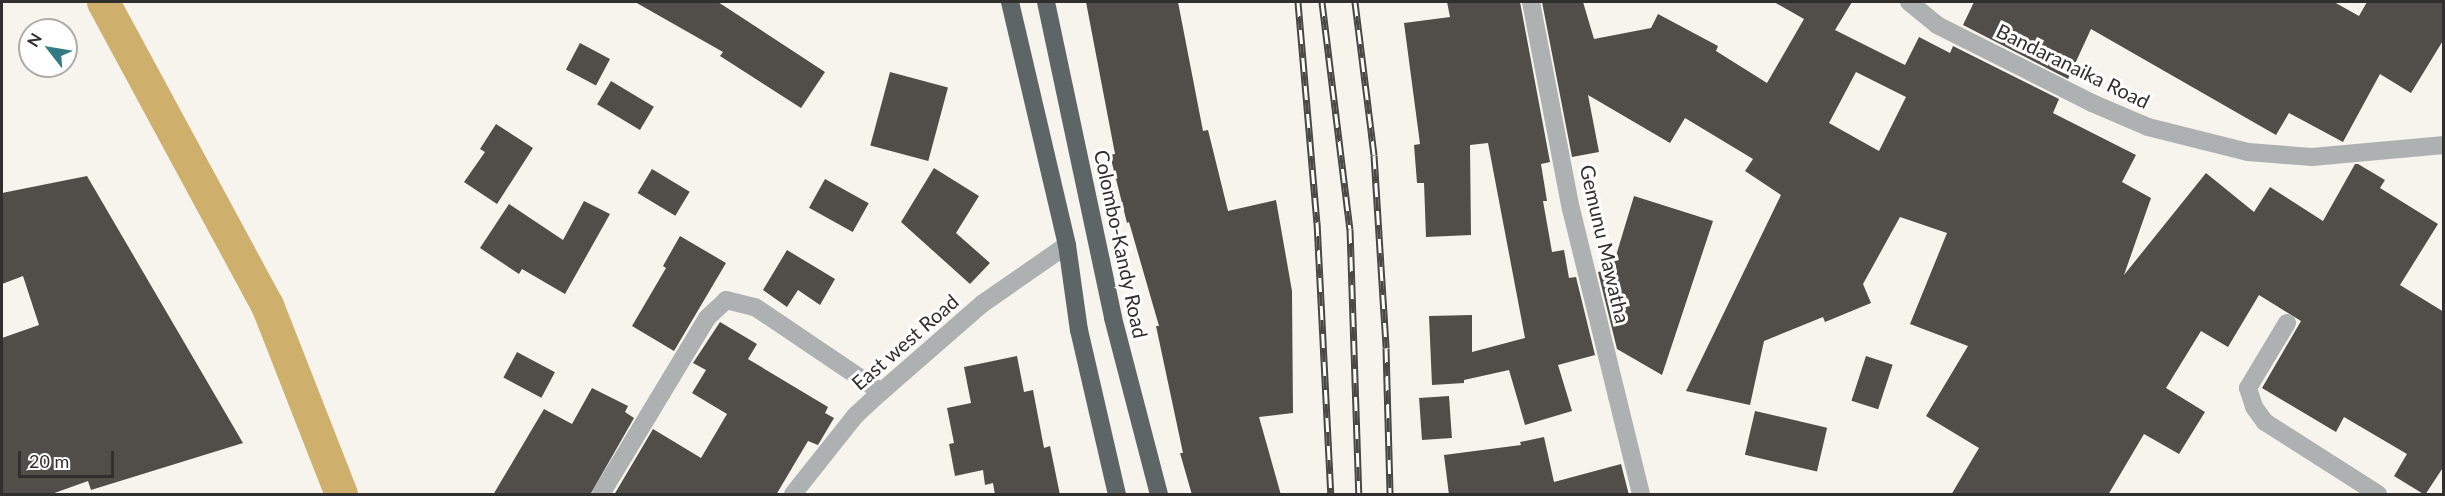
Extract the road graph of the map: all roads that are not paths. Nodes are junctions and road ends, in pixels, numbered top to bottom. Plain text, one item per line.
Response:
1 (1010, 2) edge
2 (1046, 2) edge
3 (1532, 2) edge
4 (1909, 2) edge
5 (2444, 145) edge
6 (1067, 245) junction
7 (2287, 323) dead end
8 (881, 392) junction
9 (601, 495) edge
10 (793, 495) edge
11 (1117, 495) edge
12 (1159, 495) edge
13 (1641, 495) edge
14 (2378, 495) edge

1 - 6 highway
2 - 12 highway, Colombo-Kandy Road
3 - 13 street, Gemunu Mawatha
4 - 5 street, Bandaranaika Road
6 - 8 street, East west Road
6 - 11 highway
7 - 14 street
8 - 9 street
8 - 10 street, East west Road

